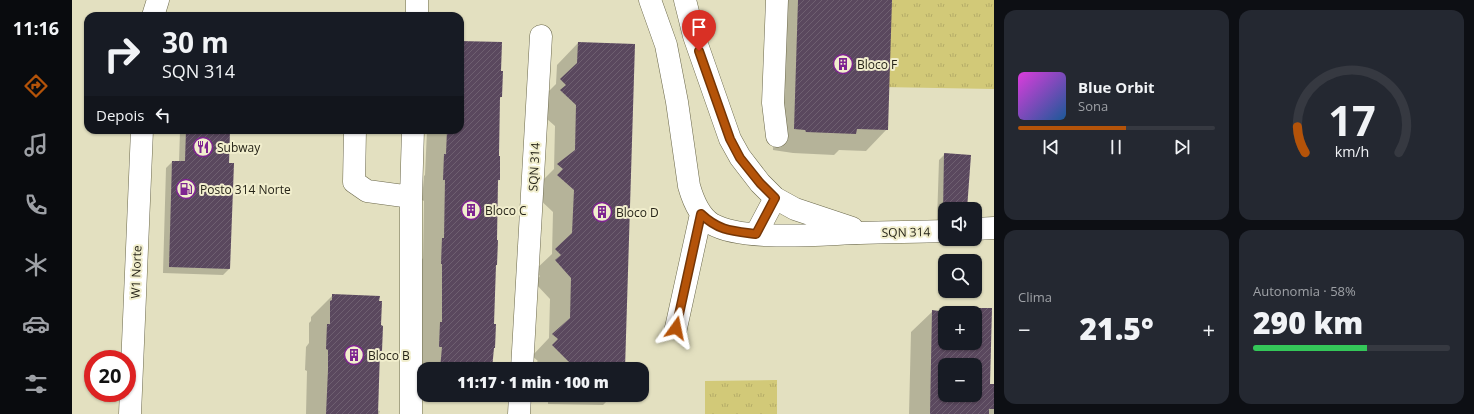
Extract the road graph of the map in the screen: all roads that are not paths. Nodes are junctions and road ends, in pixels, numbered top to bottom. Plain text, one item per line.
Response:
1 (143, 0) edge
2 (158, 0) edge
3 (650, 0) edge
4 (685, 0) edge
5 (777, 0) edge
6 (144, 12) edge
7 (154, 12) edge
8 (541, 36) dead end
9 (694, 36) junction
10 (666, 46) junction
11 (142, 134) edge
12 (355, 134) edge
13 (413, 134) edge
14 (777, 136) dead end
15 (411, 197) junction
16 (775, 198) junction
17 (701, 214) junction
18 (994, 228) edge
19 (982, 229) edge
20 (938, 231) edge
21 (866, 233) junction
22 (756, 234) junction
23 (676, 328) dead end
24 (522, 362) edge
25 (520, 402) edge
26 (130, 414) edge
27 (411, 414) edge
28 (519, 414) edge

1 - 6 street
2 - 7 street
3 - 10 street, SQN 314
4 - 9 street, SQN 314
5 - 14 street
8 - 24 street, SQN 314
9 - 10 street
9 - 16 street, SQN 314
10 - 17 street, SQN 314
11 - 26 street, W1 Norte
12 - 15 street
13 - 15 street
15 - 27 street
16 - 21 street, SQN 314
16 - 22 street
17 - 22 street, SQN 314
17 - 23 street
18 - 19 street
20 - 21 street, SQN 314
21 - 22 street, SQN 314
25 - 28 street

